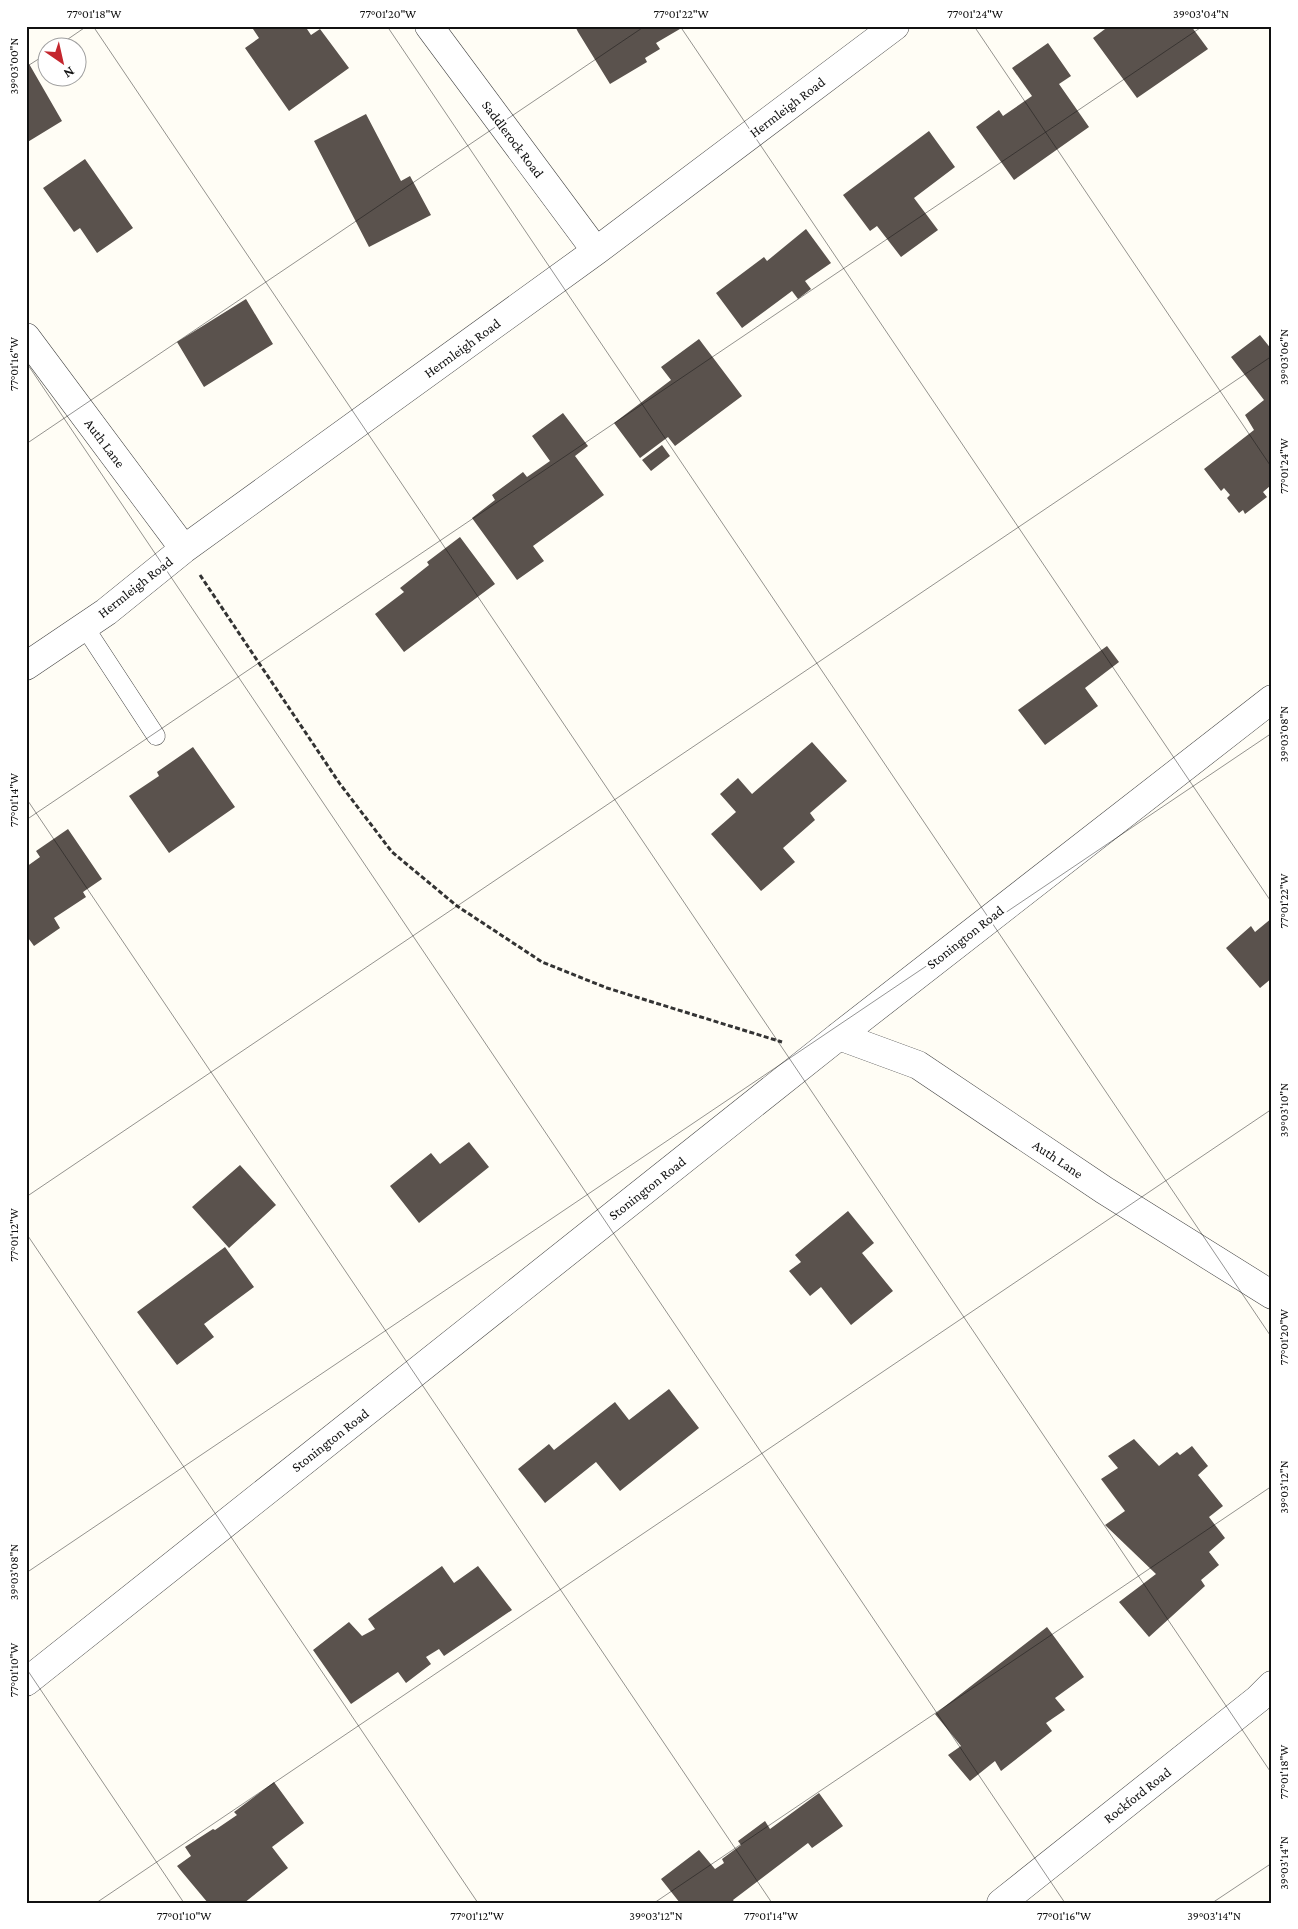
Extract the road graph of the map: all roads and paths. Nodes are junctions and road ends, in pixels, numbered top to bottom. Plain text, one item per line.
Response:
1 (429, 26) edge
2 (895, 26) edge
3 (596, 251) junction
4 (26, 337) edge
5 (184, 549) junction
6 (84, 626) junction
7 (26, 666) edge
8 (1272, 699) edge
9 (156, 736) dead end
10 (829, 1044) junction
11 (1272, 1295) edge
12 (26, 1682) edge
13 (1272, 1685) edge
14 (1001, 1903) edge

1 - 3 street, Saddlerock Road
2 - 3 street, Hermleigh Road
3 - 5 street, Hermleigh Road
4 - 5 street, Auth Lane
5 - 6 street, Hermleigh Road
5 - 10 path
6 - 7 street, Hermleigh Road
6 - 9 lane
8 - 10 street, Stonington Road
10 - 11 street, Auth Lane
10 - 12 street, Stonington Road
13 - 14 street, Rockford Road

